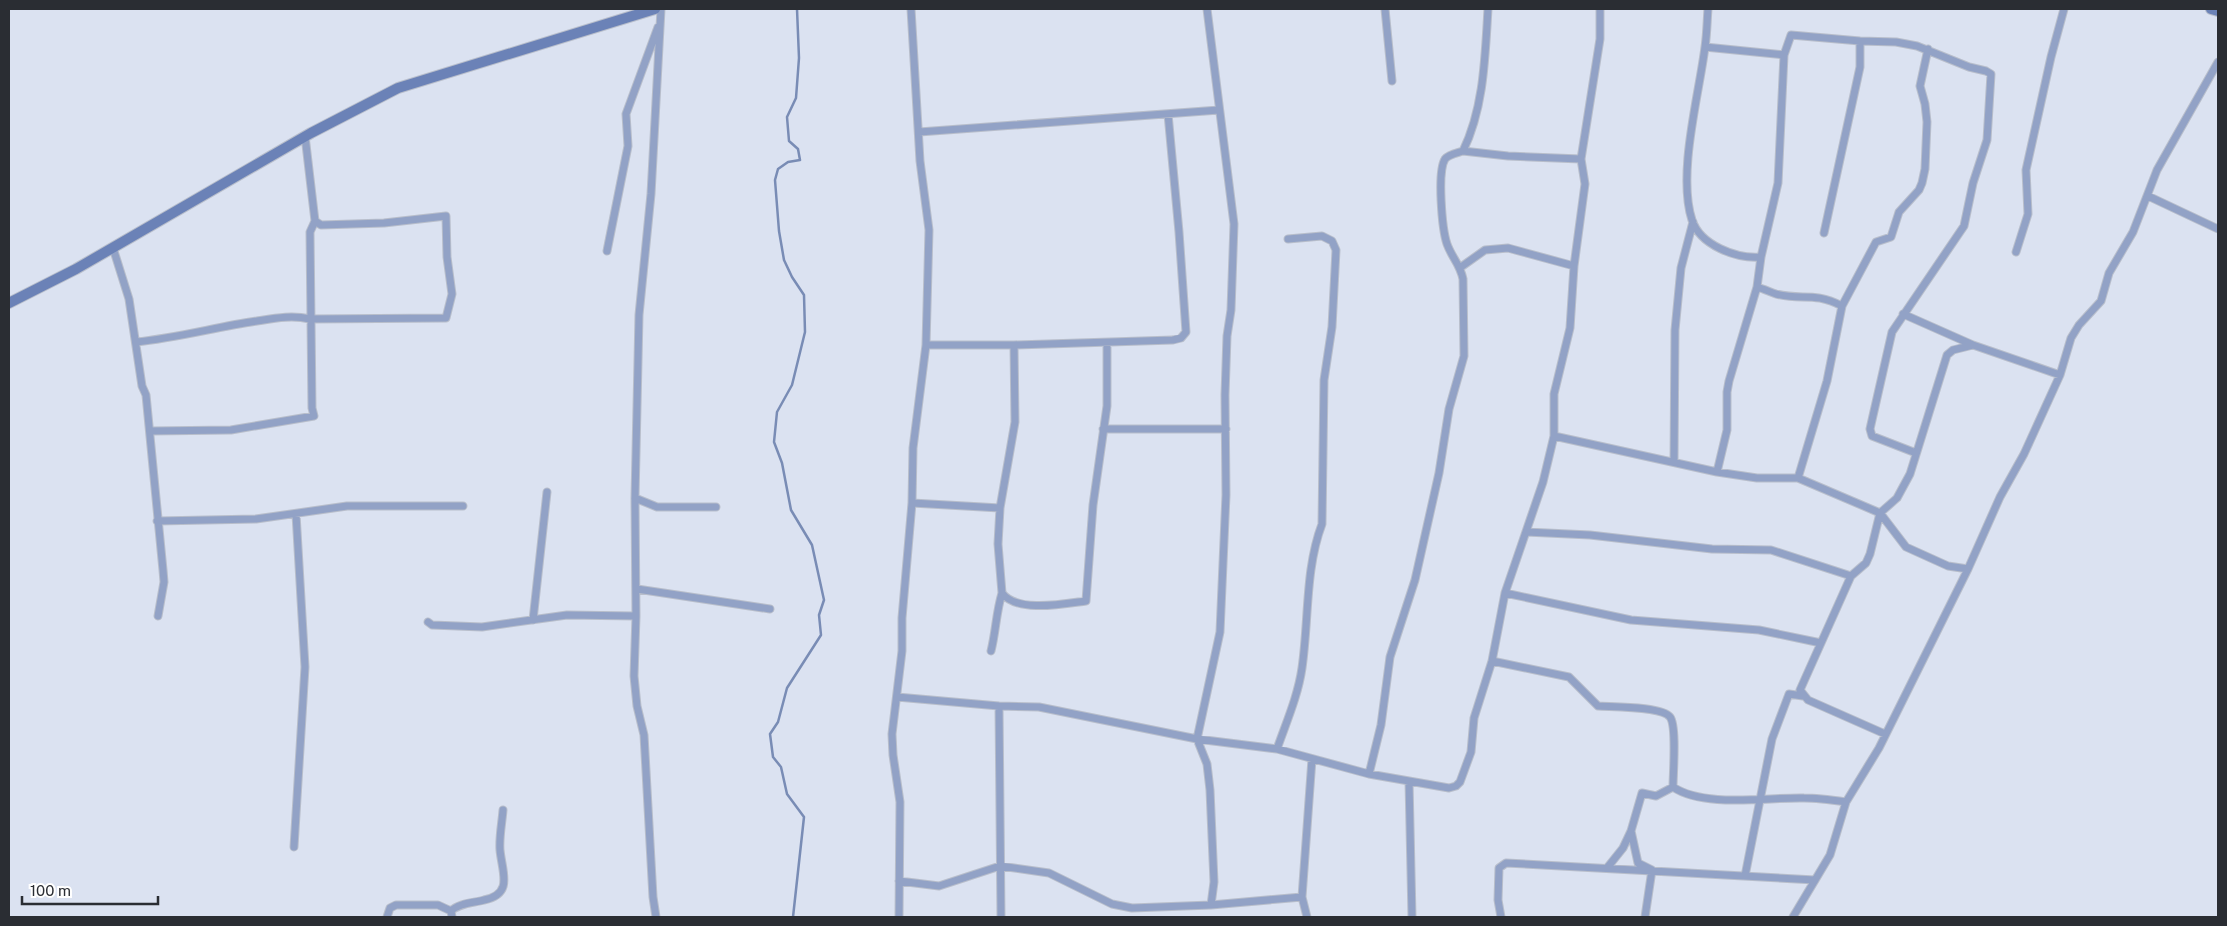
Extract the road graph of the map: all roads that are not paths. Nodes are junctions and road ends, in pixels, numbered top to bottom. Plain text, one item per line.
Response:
1 (655, 9) edge
2 (661, 9) edge
3 (911, 9) edge
4 (1207, 9) edge
5 (1385, 9) edge
6 (1488, 9) edge
7 (1600, 9) edge
8 (1708, 9) edge
9 (2064, 9) edge
10 (2211, 9) edge
11 (2218, 11) edge
12 (660, 22) junction
13 (1860, 41) junction
14 (1705, 47) junction
15 (1928, 49) junction
16 (1784, 55) junction
17 (2218, 62) edge
18 (1392, 81) dead end
19 (1219, 110) junction
20 (1168, 114) junction
21 (919, 132) junction
22 (306, 136) junction
23 (1463, 152) junction
24 (1581, 159) junction
25 (2148, 196) junction
26 (315, 221) junction
27 (1692, 222) junction
28 (2218, 229) edge
29 (1824, 233) dead end
30 (1288, 239) dead end
31 (114, 248) junction
32 (607, 250) dead end
33 (2016, 252) dead end
34 (1761, 257) junction
35 (1574, 266) junction
36 (1461, 268) junction
37 (1757, 287) junction
38 (9, 303) edge
39 (1842, 306) junction
40 (1904, 314) junction
41 (310, 319) junction
42 (136, 342) junction
43 (1108, 343) junction
44 (926, 345) junction
45 (1014, 345) junction
46 (1973, 345) junction
47 (2060, 374) junction
48 (1103, 429) junction
49 (1226, 429) junction
50 (150, 431) junction
51 (1554, 436) junction
52 (1916, 454) junction
53 (1674, 462) junction
54 (1717, 472) junction
55 (1798, 478) junction
56 (546, 492) dead end
57 (635, 498) junction
58 (912, 503) junction
59 (463, 506) dead end
60 (716, 507) dead end
61 (1000, 508) junction
62 (1880, 512) junction
63 (296, 514) junction
64 (157, 521) junction
65 (1526, 532) junction
66 (1968, 569) junction
67 (1851, 576) junction
68 (637, 589) junction
69 (1002, 593) junction
70 (1505, 593) junction
71 (770, 610) dead end
72 (158, 616) dead end
73 (636, 616) junction
74 (533, 620) junction
75 (428, 622) dead end
76 (1821, 643) junction
77 (991, 651) dead end
78 (1492, 662) junction
79 (1803, 696) junction
80 (897, 697) junction
81 (999, 706) junction
82 (1885, 734) junction
83 (1198, 739) junction
84 (1277, 749) junction
85 (1312, 759) junction
86 (1369, 774) junction
87 (1409, 781) junction
88 (1673, 787) junction
89 (1761, 800) junction
90 (1846, 802) junction
91 (503, 810) dead end
92 (1632, 831) junction
93 (294, 847) dead end
94 (1000, 866) junction
95 (1607, 868) junction
96 (1652, 870) junction
97 (1745, 876) junction
98 (1815, 880) junction
99 (899, 881) junction
100 (1302, 897) junction
101 (1211, 905) junction
102 (452, 914) edge
103 (386, 917) edge
104 (656, 917) edge
105 (899, 917) edge
106 (1001, 917) edge
107 (1307, 917) edge
108 (1412, 917) edge
109 (1501, 917) edge
110 (1645, 917) edge
111 (1793, 917) edge

1 - 22 main road
2 - 12 street
3 - 21 street
4 - 19 street
5 - 18 street
6 - 23 street
7 - 24 street
8 - 14 street
9 - 33 street
10 - 11 main road
12 - 32 street
12 - 57 street
13 - 15 street
13 - 16 street
13 - 29 street
14 - 16 street
14 - 27 street
15 - 39 street
15 - 40 street
16 - 34 street
17 - 25 street
19 - 20 street
19 - 49 street
20 - 21 street
20 - 43 street
21 - 44 street
22 - 26 street
22 - 31 main road
23 - 24 street
23 - 36 street
24 - 35 street
25 - 28 street
25 - 47 street
26 - 41 street
26 - 41 street
27 - 34 street
27 - 53 street
30 - 84 street
31 - 38 main road
31 - 42 street
34 - 37 street
35 - 36 street
35 - 51 street
36 - 86 street
37 - 39 street
37 - 54 street
39 - 55 street
40 - 46 street
40 - 52 street
41 - 42 street
41 - 50 street
42 - 50 street
43 - 45 street
43 - 48 street
44 - 45 street
44 - 58 street
45 - 61 street
46 - 47 street
46 - 52 street
47 - 66 street
48 - 49 street
48 - 69 street
49 - 83 street
50 - 64 street
51 - 53 street
51 - 65 street
52 - 62 street
53 - 54 street
54 - 55 street
55 - 62 street
56 - 74 street
57 - 60 street
57 - 68 street
58 - 61 street
58 - 80 street
59 - 63 street
61 - 69 street
62 - 66 street
62 - 67 street
63 - 64 street
63 - 93 street
64 - 72 street
65 - 67 street
65 - 70 street
66 - 82 street
67 - 76 street
68 - 71 street
68 - 73 street
69 - 77 street
70 - 76 street
70 - 78 street
73 - 74 street
73 - 104 street
74 - 75 street
76 - 79 street
78 - 87 street
78 - 88 street
79 - 82 street
79 - 89 street
80 - 81 street
80 - 99 street
81 - 83 street
81 - 94 street
82 - 90 street
83 - 84 street
83 - 101 street
84 - 85 street
85 - 86 street
85 - 100 street
86 - 87 street
87 - 108 street
88 - 89 street
88 - 92 street
89 - 90 street
89 - 97 street
90 - 98 street
91 - 102 street
92 - 95 street
92 - 96 street
94 - 99 street
94 - 101 street
94 - 106 street
95 - 96 street
95 - 109 street
96 - 97 street
96 - 110 street
97 - 98 street
98 - 111 street
99 - 105 street
100 - 101 street
100 - 107 street
102 - 103 street

